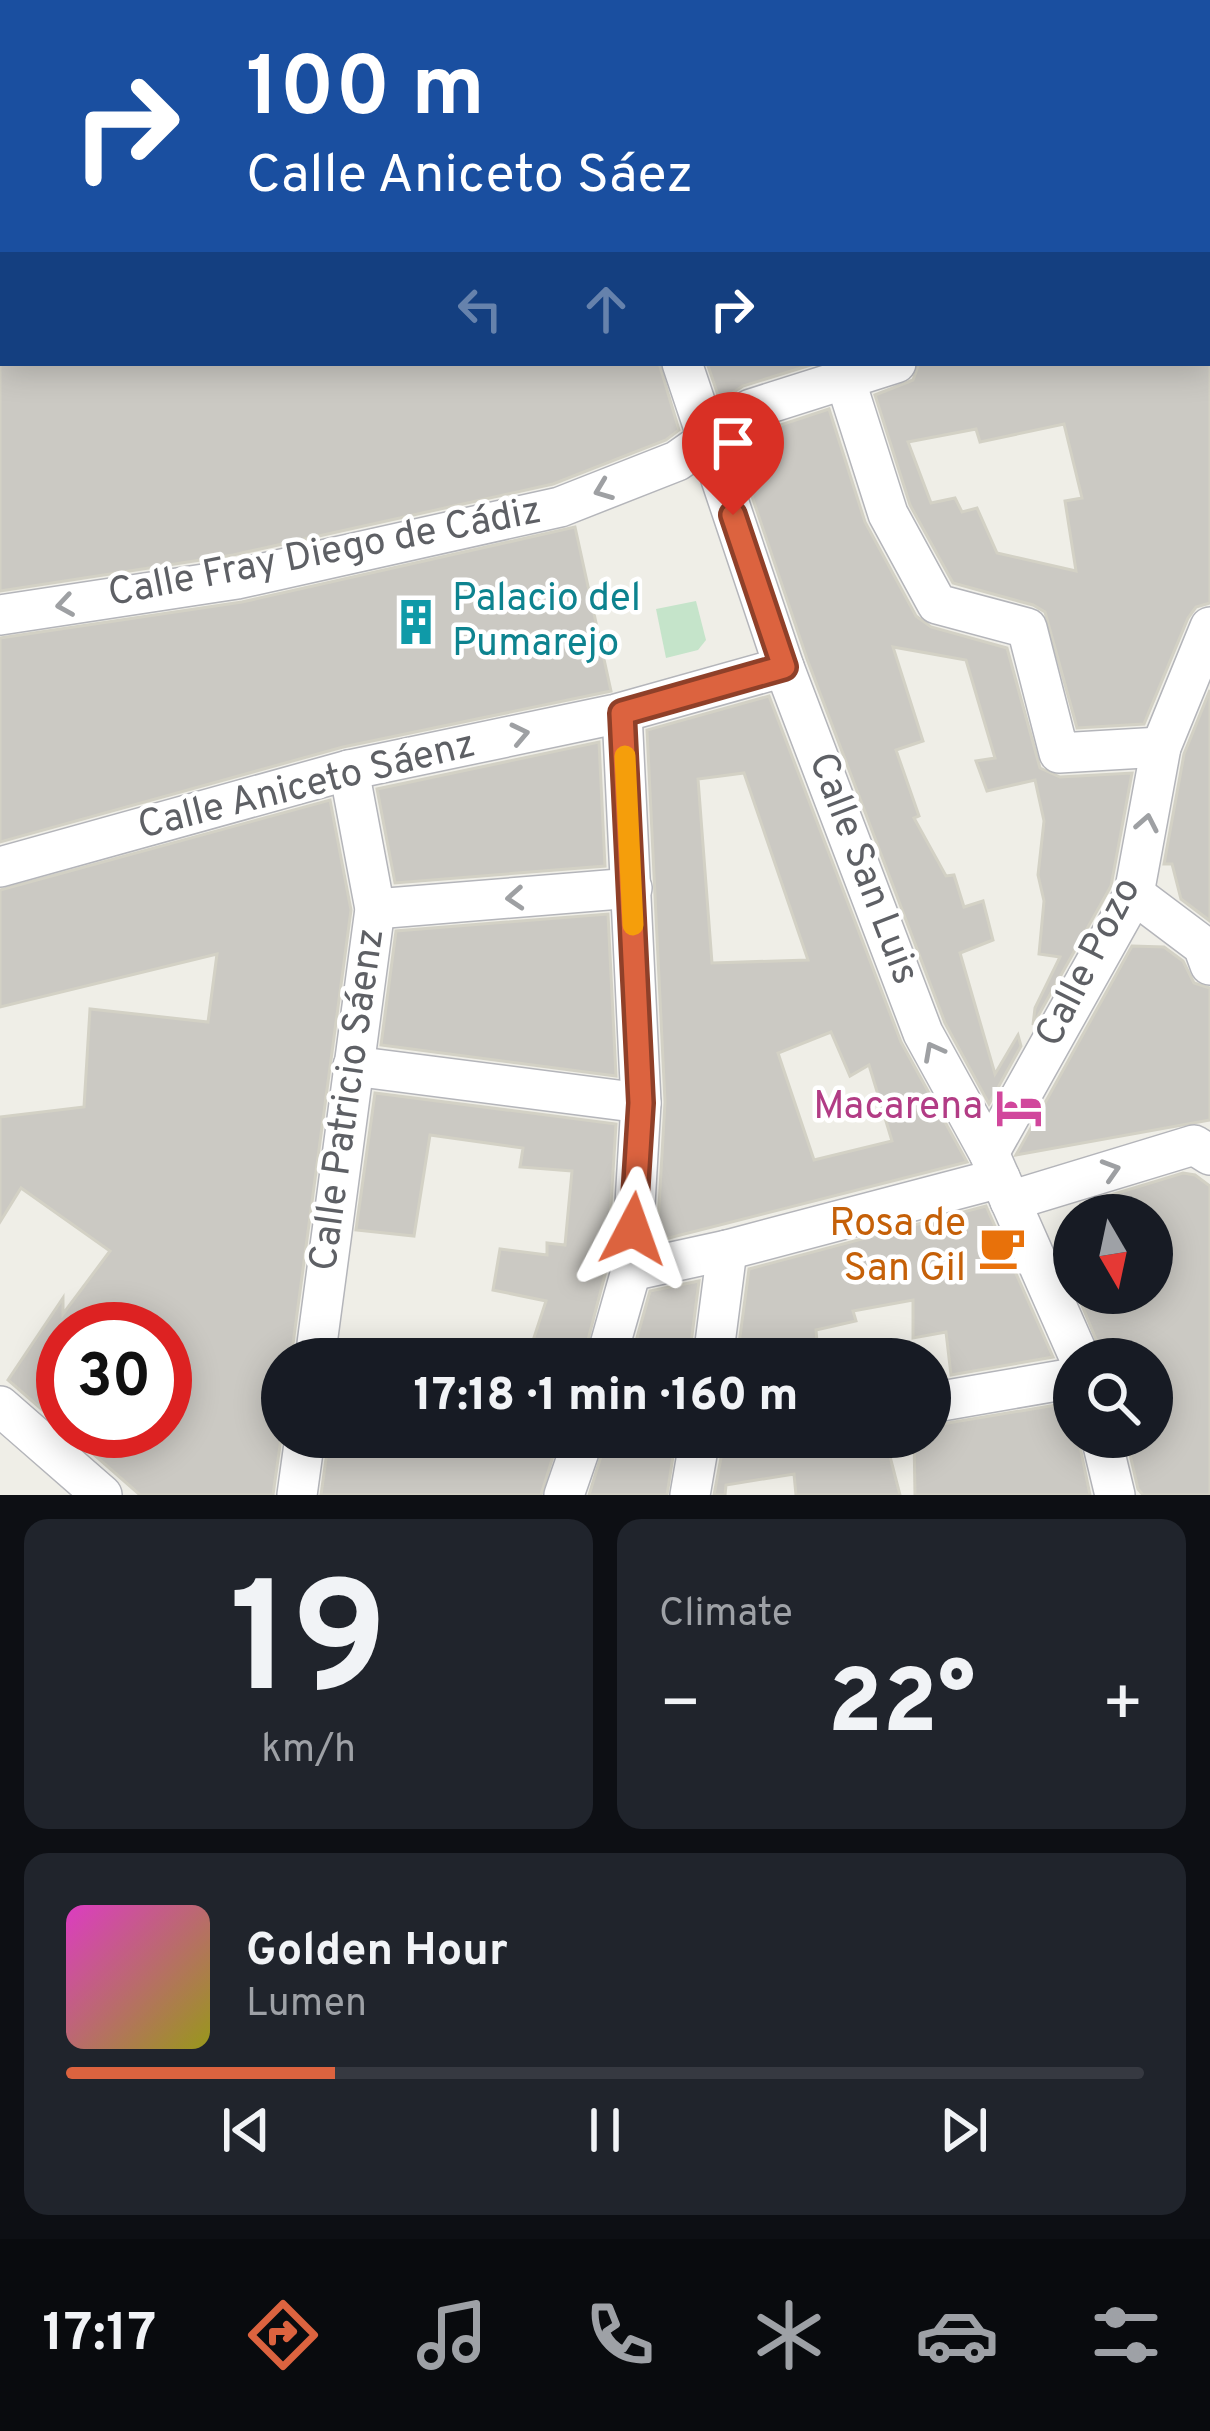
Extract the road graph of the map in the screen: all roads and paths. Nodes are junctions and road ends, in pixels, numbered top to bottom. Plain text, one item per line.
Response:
1 (683, 366) edge
2 (886, 366) edge
3 (845, 379) junction
4 (707, 440) junction
5 (0, 615) edge
6 (1210, 627) edge
7 (784, 667) junction
8 (619, 714) junction
9 (1161, 747) junction
10 (349, 770) junction
11 (0, 867) edge
12 (632, 889) junction
13 (1134, 894) junction
14 (375, 909) junction
15 (1210, 965) edge
16 (353, 1066) junction
17 (641, 1103) junction
18 (1210, 1155) edge
19 (1000, 1178) junction
20 (727, 1250) junction
21 (631, 1271) junction
22 (318, 1338) edge
23 (612, 1338) edge
24 (716, 1338) edge
25 (1071, 1338) edge
26 (1053, 1382) edge
27 (951, 1399) edge
28 (0, 1406) edge
29 (302, 1458) edge
30 (577, 1458) edge
31 (704, 1458) edge
32 (1106, 1458) edge
33 (102, 1495) edge
34 (297, 1495) edge
35 (564, 1495) edge
36 (691, 1495) edge
37 (1115, 1495) edge

1 - 4 street, Calle San Luis
2 - 3 street, Calle Fray Diego de Cádiz
3 - 4 street, Calle Fray Diego de Cádiz
3 - 9 street
4 -> 5 street, Calle Fray Diego de Cádiz
4 - 7 street, Calle San Luis
6 - 9 street, Calle Pozo
7 - 8 street, Calle Aniceto Sáenz
19 -> 7 street, Calle San Luis
10 -> 8 street, Calle Aniceto Sáenz
8 - 12 street
13 -> 9 street, Calle Pozo
10 - 11 street, Calle Aniceto Sáenz
10 - 14 street, Calle Patricio Sáenz
12 -> 14 street
12 - 17 street
13 - 15 street
13 - 19 street, Calle Pozo
14 - 16 street, Calle Patricio Sáenz
16 - 17 street
16 - 22 street, Calle Patricio Sáenz
17 - 21 street
19 -> 18 street
19 - 20 street
19 - 25 street, Calle San Luis
20 - 21 street
20 - 24 street
21 - 23 street
26 - 27 street
28 - 33 street
29 - 34 street
30 - 35 street
31 - 36 street
32 - 37 street

